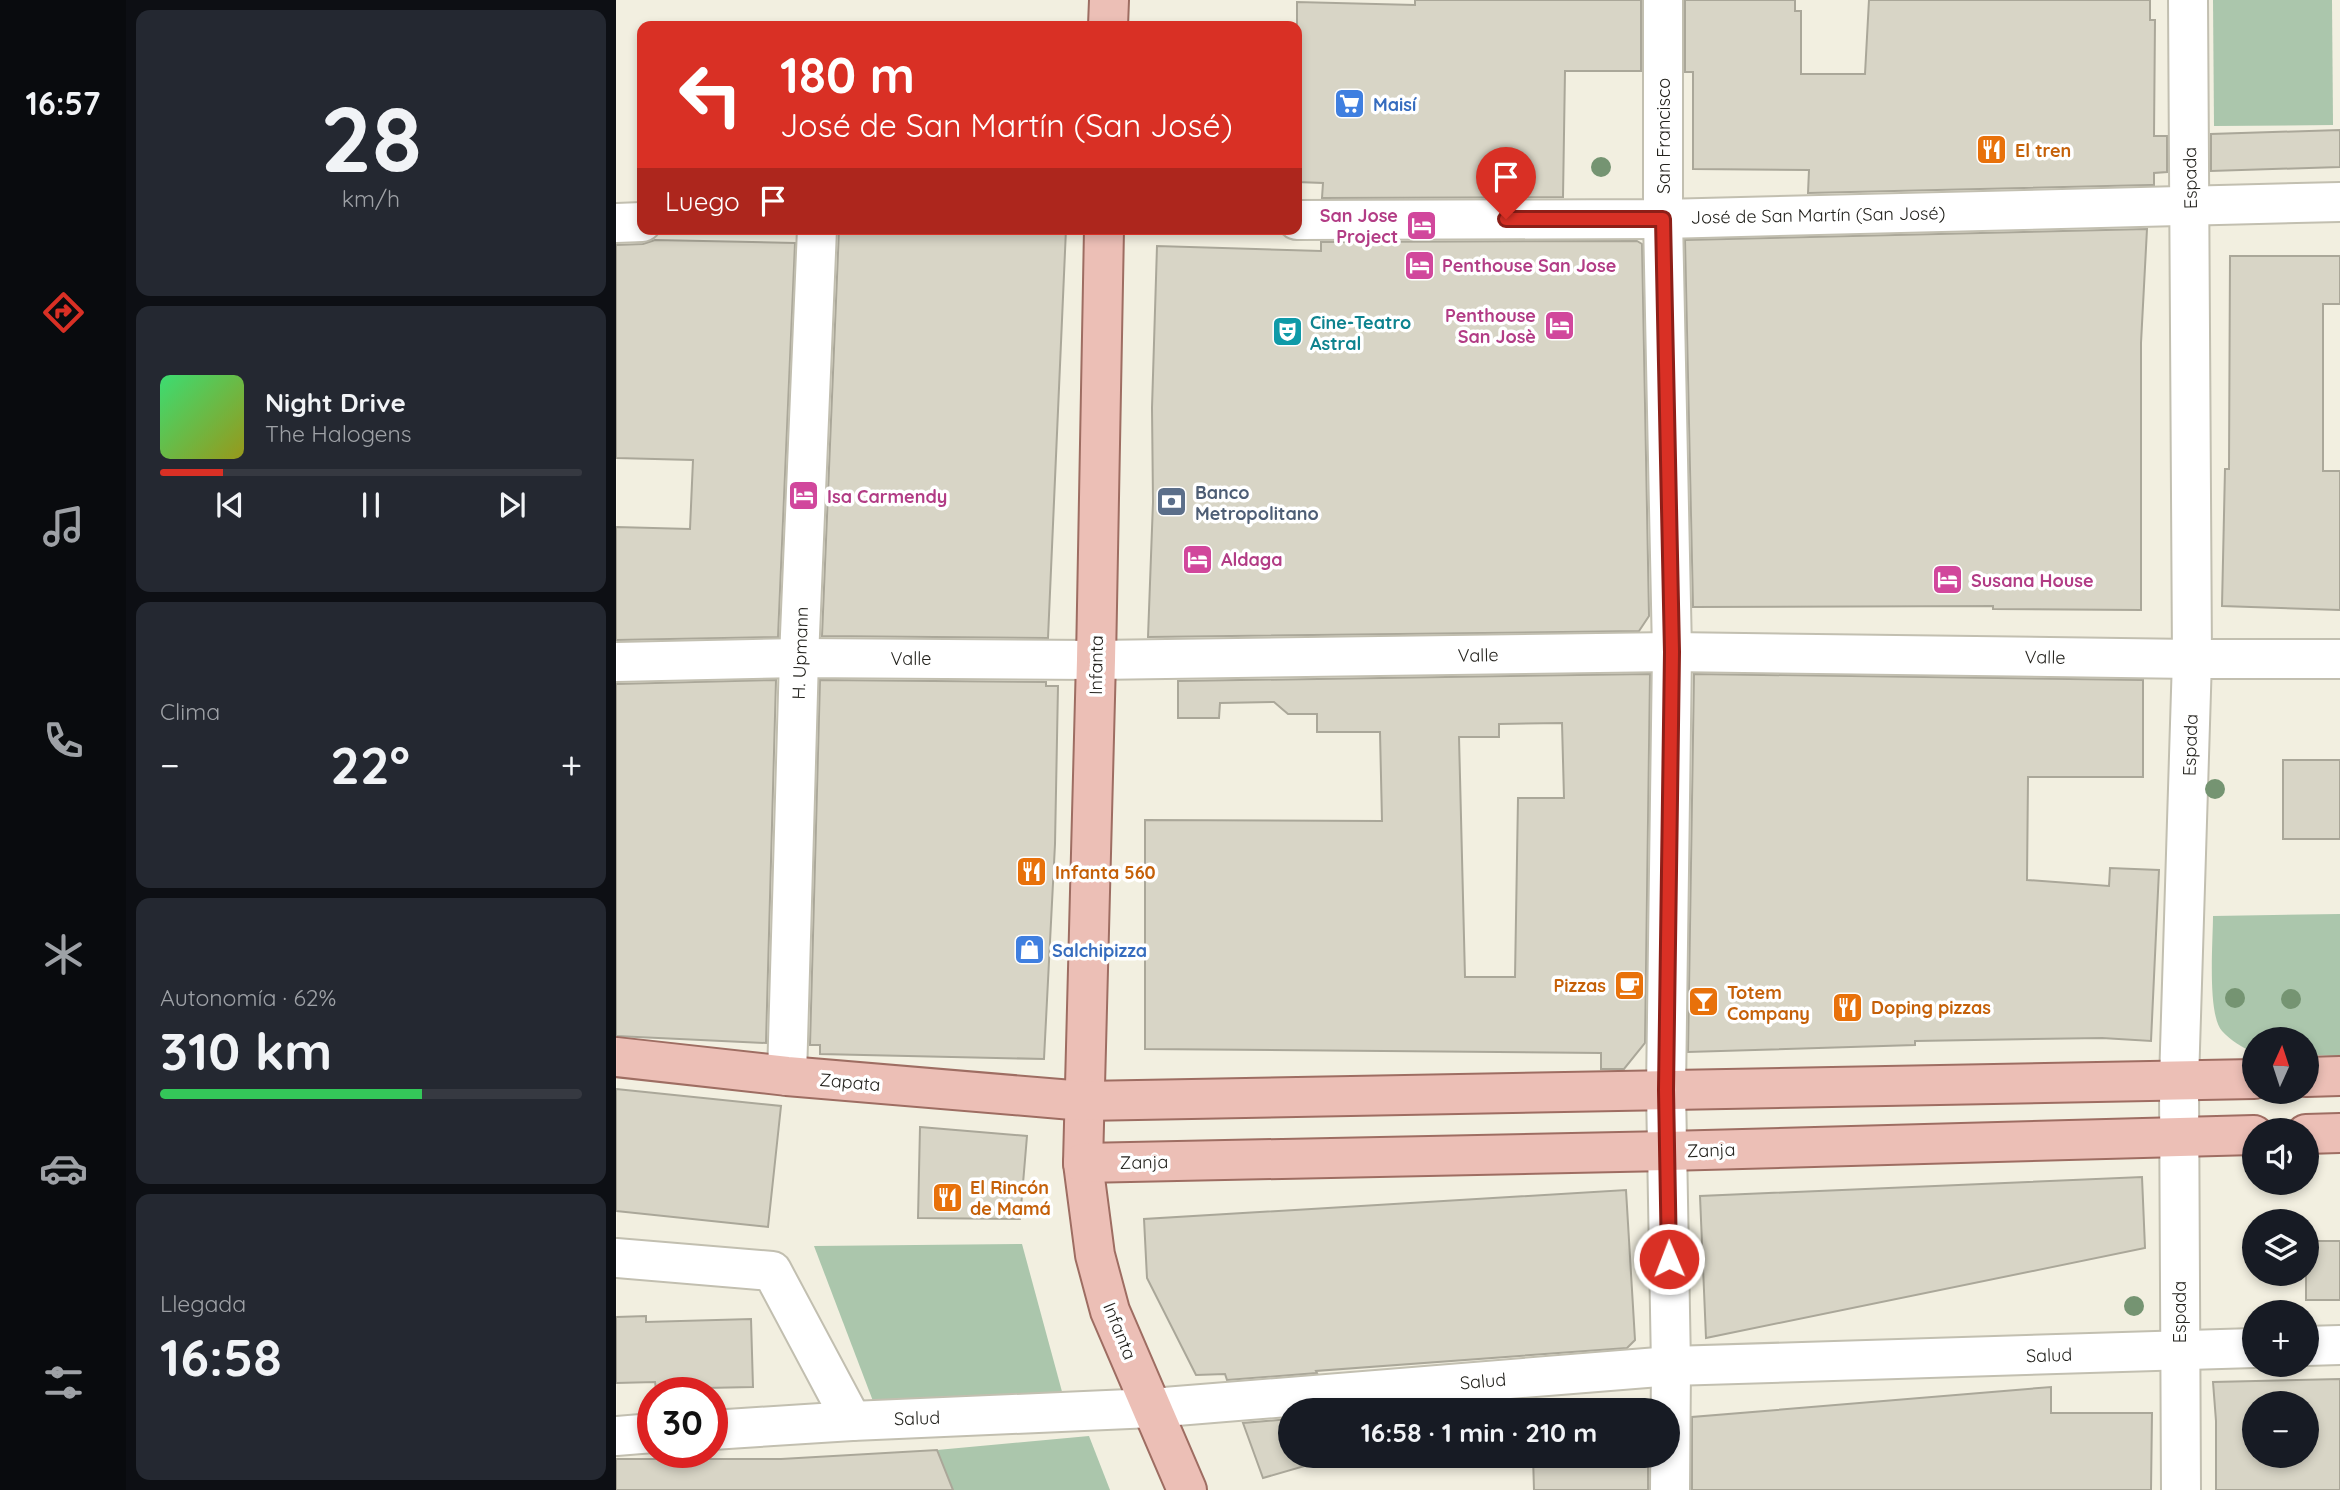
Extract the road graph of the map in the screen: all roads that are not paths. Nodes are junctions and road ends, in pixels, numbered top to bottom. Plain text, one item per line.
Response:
1 (1109, 0) edge
2 (1663, 0) edge
3 (2188, 0) edge
4 (1108, 21) edge
5 (2340, 202) edge
6 (2190, 205) junction
7 (1663, 219) junction
8 (1302, 220) edge
9 (637, 222) edge
10 (616, 223) edge
11 (817, 235) edge
12 (1104, 235) edge
13 (1672, 652) junction
14 (799, 658) junction
15 (2192, 659) junction
16 (2340, 659) edge
17 (1096, 660) junction
18 (616, 663) edge
19 (616, 1057) edge
20 (786, 1076) junction
21 (2340, 1076) edge
22 (2319, 1077) edge
23 (2242, 1079) edge
24 (2179, 1081) junction
25 (1666, 1090) junction
26 (1084, 1101) junction
27 (2319, 1133) edge
28 (2340, 1133) edge
29 (2242, 1135) edge
30 (2180, 1138) junction
31 (1667, 1151) junction
32 (1083, 1163) junction
33 (616, 1258) edge
34 (2340, 1345) edge
35 (2319, 1346) edge
36 (2242, 1348) edge
37 (2179, 1350) junction
38 (1671, 1366) junction
39 (1152, 1408) junction
40 (852, 1421) junction
41 (728, 1429) edge
42 (637, 1434) edge
43 (616, 1436) edge
44 (1187, 1490) edge
45 (1670, 1490) edge
46 (2181, 1490) edge

1 - 4 main road
2 - 7 street, San Francisco
3 - 6 street, Espada
5 - 6 street, José de San Martín (San José)
6 - 7 street, José de San Martín (San José)
6 - 15 street, Espada
7 - 8 street, José de San Martín (San José)
7 - 13 street, San Francisco
9 - 10 street
11 - 14 street, H. Upmann
12 - 17 main road, Infanta
13 - 15 street, Valle
13 - 17 street, Valle
13 - 25 street, San Francisco
14 - 17 street, Valle
14 - 18 street, Valle
14 - 20 street, H. Upmann
15 - 16 street, Valle
15 - 24 street, Espada
17 - 26 main road, Infanta
19 - 20 main road, Zapata
20 - 26 main road, Zapata
21 - 22 main road
23 - 24 main road
24 - 25 main road
24 - 30 street, Espada
25 - 26 main road
25 - 31 street, San Francisco
26 - 32 main road, Infanta
27 - 28 main road
29 - 30 main road, Zanja
30 - 31 main road, Zanja
30 - 37 street, Espada
31 - 32 main road, Zanja
31 - 38 street, San Francisco
32 - 39 main road, Infanta
33 - 40 street
34 - 35 street
36 - 37 street, Salud
37 - 38 street, Salud
37 - 46 street, Espada
38 - 39 street, Salud
38 - 45 street, San Francisco
39 - 40 street, Salud
39 - 44 main road, Infanta
40 - 41 street, Salud
42 - 43 street

